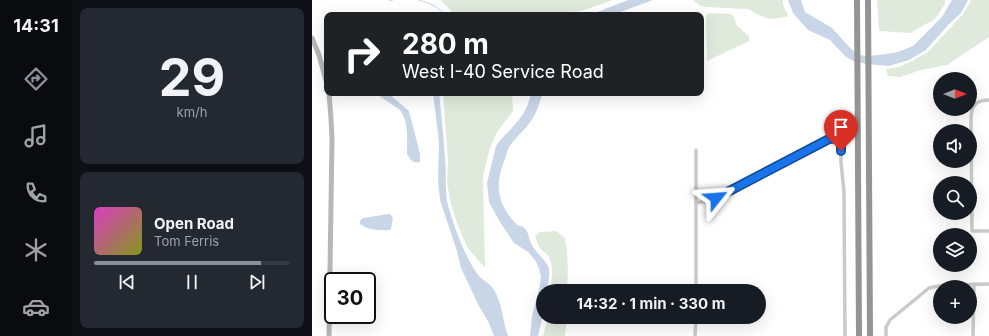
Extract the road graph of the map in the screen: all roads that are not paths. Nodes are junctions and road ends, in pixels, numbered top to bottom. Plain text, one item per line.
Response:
1 (857, 0) edge
2 (868, 0) edge
3 (312, 38) edge
4 (324, 73) edge
5 (329, 96) edge
6 (989, 100) edge
7 (696, 150) dead end
8 (696, 203) junction
9 (989, 231) edge
10 (696, 284) edge
11 (977, 284) edge
12 (989, 284) edge
13 (933, 287) edge
14 (696, 324) edge
15 (973, 324) edge
16 (329, 336) edge
17 (696, 336) edge
18 (845, 336) edge
19 (859, 336) edge
20 (870, 336) edge
21 (886, 336) edge
22 (973, 336) edge

1 - 19 highway
2 - 20 highway
3 - 4 main road
5 - 16 main road
6 - 9 street
7 - 8 street
8 - 10 street
8 - 18 street
11 - 12 street
13 - 21 street
14 - 17 street
15 - 22 street

